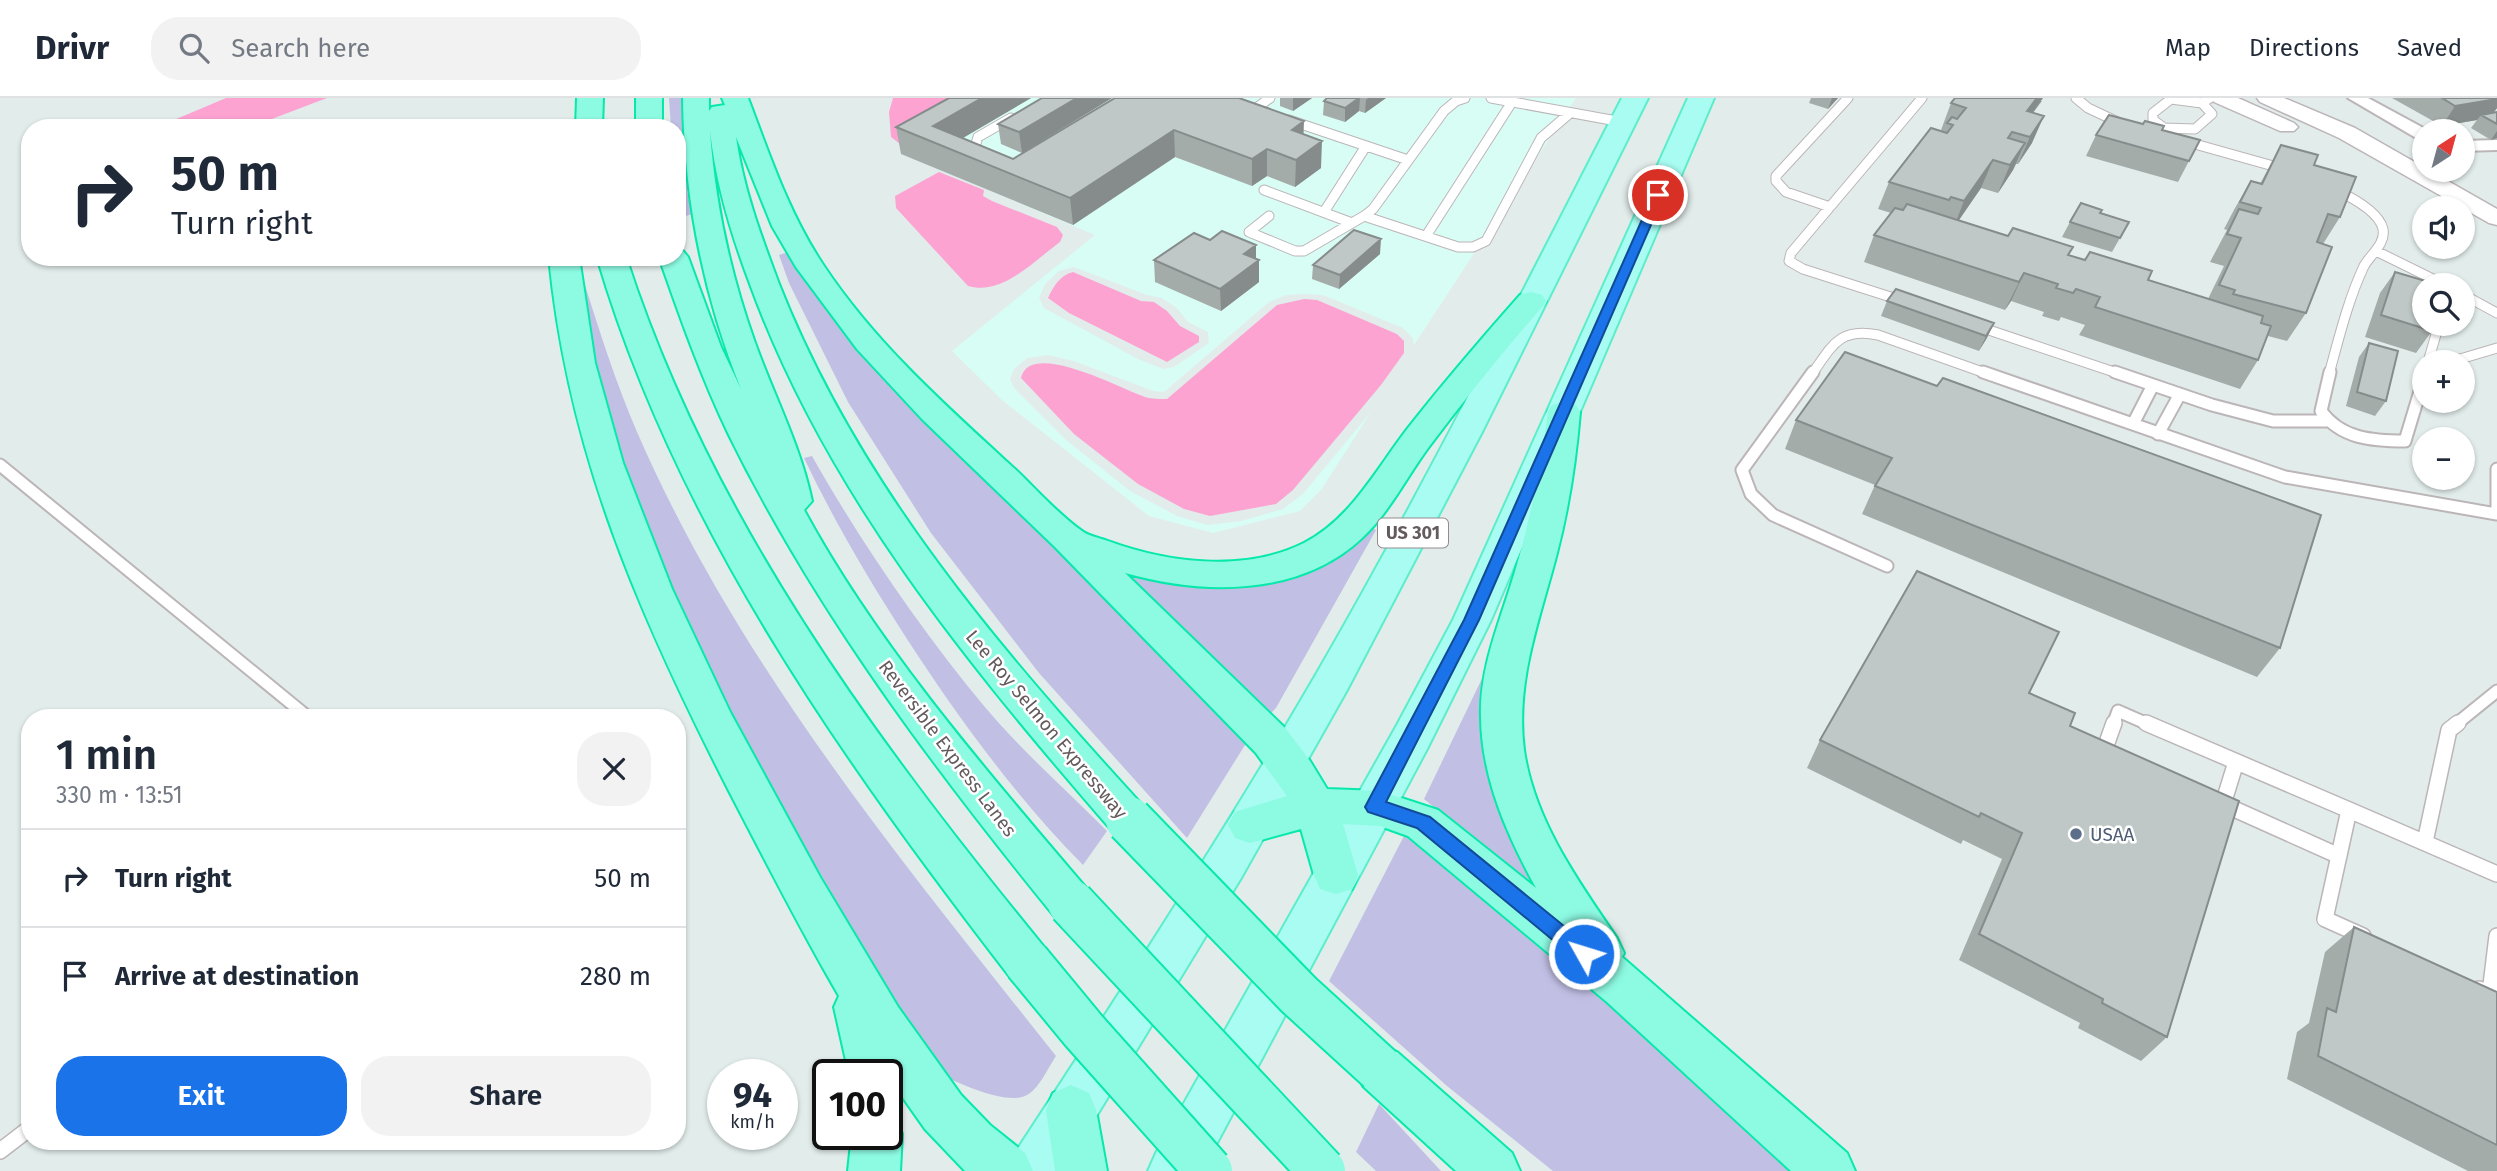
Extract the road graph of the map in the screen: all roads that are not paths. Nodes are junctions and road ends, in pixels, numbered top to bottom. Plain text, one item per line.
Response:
1 (696, 98) edge
2 (722, 98) edge
3 (735, 98) edge
4 (1270, 98) edge
5 (1465, 98) edge
6 (1491, 98) edge
7 (1701, 98) edge
8 (1848, 98) edge
9 (1922, 98) edge
10 (2076, 98) edge
11 (2267, 98) edge
12 (2356, 98) edge
13 (2211, 100) edge
14 (1512, 102) junction
15 (1244, 105) edge
16 (1255, 109) junction
17 (1629, 110) edge
18 (1022, 111) edge
19 (1269, 113) edge
20 (1570, 113) junction
21 (1282, 117) edge
22 (2132, 127) edge
23 (2164, 128) junction
24 (2412, 128) edge
25 (2497, 145) edge
26 (1366, 146) junction
27 (2475, 146) edge
28 (992, 159) edge
29 (1408, 160) junction
30 (2298, 173) edge
31 (2320, 182) edge
32 (1264, 190) dead end
33 (2418, 196) edge
34 (1830, 207) junction
35 (1324, 212) junction
36 (1269, 216) dead end
37 (1364, 216) junction
38 (2497, 218) edge
39 (1352, 223) junction
40 (2475, 229) edge
41 (1426, 236) junction
42 (2497, 241) edge
43 (2376, 251) junction
44 (565, 266) edge
45 (614, 266) edge
46 (676, 266) edge
47 (2421, 273) edge
48 (1531, 301) junction
49 (2475, 301) edge
50 (1920, 307) edge
51 (2497, 313) edge
52 (1972, 324) edge
53 (2497, 348) edge
54 (2475, 355) edge
55 (2153, 385) junction
56 (2180, 394) junction
57 (1564, 412) junction
58 (2413, 413) edge
59 (2326, 421) junction
60 (2133, 425) junction
61 (2158, 434) junction
62 (0, 465) edge
63 (2497, 469) edge
64 (2497, 507) edge
65 (2497, 514) edge
66 (798, 531) junction
67 (1066, 538) junction
68 (1887, 566) dead end
69 (2497, 691) edge
70 (299, 709) edge
71 (1287, 760) junction
72 (2128, 762) edge
73 (2235, 762) junction
74 (1317, 807) junction
75 (1374, 807) junction
76 (2349, 810) junction
77 (1250, 825) junction
78 (2425, 842) junction
79 (2339, 856) junction
80 (2497, 874) edge
81 (1336, 875) junction
82 (2497, 936) edge
83 (2376, 942) edge
84 (849, 974) junction
85 (2464, 982) edge
86 (1624, 987) junction
87 (870, 1059) edge
88 (1071, 1110) junction
89 (21, 1135) edge
90 (876, 1150) edge
91 (0, 1151) edge
92 (874, 1171) edge
93 (1007, 1171) edge
94 (1033, 1171) edge
95 (1081, 1171) edge
96 (1174, 1171) edge
97 (1209, 1171) edge
98 (1322, 1171) edge
99 (1494, 1171) edge
100 (1829, 1171) edge

1 - 66 highway
2 - 99 highway, Lee Roy Selmon Expressway, bridge
3 - 67 highway
4 - 16 lane
5 - 29 lane
6 - 14 lane
7 - 57 main road
8 - 34 lane
9 - 34 lane
10 - 22 lane
11 - 38 street
12 - 24 street
13 - 23 lane
13 - 23 lane
13 - 33 street
14 - 20 lane
14 - 41 lane
15 - 16 lane
16 - 19 lane
17 - 20 lane
17 - 48 main road, US 301
18 - 28 lane
20 - 41 lane
21 - 26 lane
23 - 30 lane
25 - 27 street
26 - 29 lane
26 - 35 lane
29 - 37 lane
31 - 43 lane
32 - 35 lane
34 - 50 lane
35 - 39 lane
36 - 39 lane
37 - 39 lane
37 - 41 lane
40 - 42 street
43 - 47 lane
43 - 59 lane
44 - 84 highway
45 - 97 highway, bridge
46 - 66 highway, Reversible Express Lanes
48 - 67 highway
48 - 71 main road, US 301
49 - 51 lane
52 - 55 lane
53 - 54 lane
55 - 56 lane
55 - 60 lane
56 - 59 lane
56 - 61 lane
57 - 75 main road
57 - 86 highway
58 - 59 lane
60 - 61 lane
60 - 68 lane
61 - 65 lane
62 - 70 lane
63 - 64 lane
66 - 98 highway, Reversible Express Lanes, bridge
67 - 71 highway
69 - 78 lane
71 - 74 highway
71 - 77 main road, US 301
72 - 73 lane
73 - 76 lane
73 - 79 lane
74 - 75 highway
74 - 77 highway
74 - 81 highway
75 - 81 main road
75 - 86 highway
76 - 78 lane
76 - 79 lane
77 - 88 main road, US 301
78 - 80 lane
79 - 83 lane
81 - 96 main road
82 - 85 lane
84 - 87 highway
84 - 93 highway
86 - 100 highway
88 - 94 main road, US 301
88 - 95 highway
89 - 91 lane
90 - 92 highway

